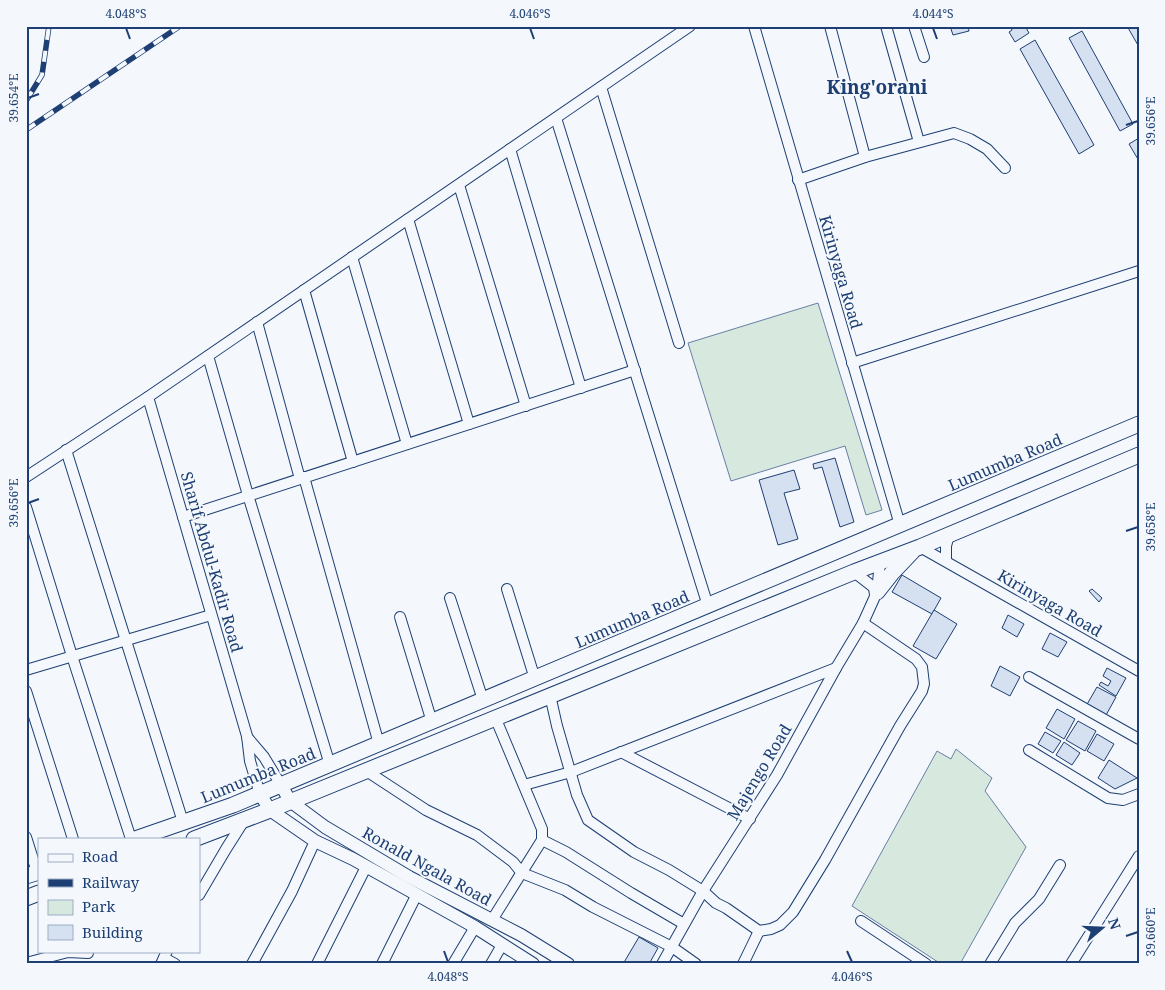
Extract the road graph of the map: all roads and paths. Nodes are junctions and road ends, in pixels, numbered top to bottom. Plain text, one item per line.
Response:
1 (690, 26) edge
2 (754, 26) edge
3 (830, 26) edge
4 (886, 26) edge
5 (914, 26) edge
6 (924, 57) dead end
7 (601, 87) junction
8 (556, 118) junction
9 (919, 142) junction
10 (510, 149) junction
11 (865, 157) junction
12 (1005, 168) dead end
13 (798, 180) junction
14 (459, 185) junction
15 (408, 219) junction
16 (352, 257) junction
17 (1139, 271) edge
18 (304, 290) junction
19 (257, 322) junction
20 (679, 343) dead end
21 (208, 356) junction
22 (852, 363) junction
23 (635, 370) junction
24 (581, 388) junction
25 (148, 397) junction
26 (526, 406) junction
27 (470, 424) junction
28 (1139, 424) edge
29 (407, 444) junction
30 (66, 450) junction
31 (1139, 455) edge
32 (353, 462) junction
33 (26, 477) edge
34 (302, 478) junction
35 (248, 495) junction
36 (26, 507) edge
37 (933, 512) junction
38 (183, 517) junction
39 (900, 525) junction
40 (871, 536) junction
41 (946, 536) junction
42 (918, 547) junction
43 (946, 561) junction
44 (880, 562) junction
45 (854, 572) junction
46 (507, 589) dead end
47 (877, 592) junction
48 (450, 598) dead end
49 (708, 606) junction
50 (211, 614) junction
51 (400, 617) dead end
52 (863, 623) junction
53 (126, 640) junction
54 (72, 656) junction
55 (836, 668) junction
56 (26, 670) edge
57 (1139, 671) edge
58 (1029, 678) dead end
59 (535, 679) junction
60 (26, 691) edge
61 (550, 696) junction
62 (483, 700) junction
63 (495, 718) junction
64 (432, 722) junction
65 (247, 736) junction
66 (1139, 739) edge
67 (379, 744) junction
68 (1029, 750) dead end
69 (621, 752) junction
70 (330, 765) junction
71 (365, 770) junction
72 (571, 772) junction
73 (282, 785) junction
74 (524, 785) junction
75 (260, 794) junction
76 (1139, 794) edge
77 (290, 801) junction
78 (270, 810) junction
79 (750, 819) junction
80 (245, 820) junction
81 (183, 822) junction
82 (26, 838) edge
83 (73, 838) edge
84 (133, 838) edge
85 (136, 838) edge
86 (197, 838) edge
87 (542, 840) junction
88 (315, 841) junction
89 (1139, 856) edge
90 (1060, 865) dead end
91 (366, 867) junction
92 (522, 872) junction
93 (34, 873) edge
94 (703, 891) junction
95 (38, 893) edge
96 (200, 893) edge
97 (416, 896) junction
98 (26, 898) edge
99 (492, 920) junction
100 (861, 921) dead end
101 (684, 924) junction
102 (475, 928) junction
103 (759, 931) junction
104 (502, 945) junction
105 (672, 947) junction
106 (89, 952) edge
107 (164, 958) edge
108 (26, 963) edge
109 (82, 964) edge
110 (176, 964) edge
111 (252, 964) edge
112 (317, 964) edge
113 (382, 964) edge
114 (453, 964) edge
115 (491, 964) edge
116 (533, 964) edge
117 (568, 964) edge
118 (662, 964) edge
119 (696, 964) edge
120 (743, 964) edge
121 (926, 964) edge
122 (990, 964) edge
123 (1070, 964) edge

1 - 7 street
2 - 13 street, Kirinyaga Road
3 - 11 street
4 - 9 street
5 - 6 street
7 - 8 street
7 - 20 street
8 - 10 street
8 - 23 street
9 - 11 street
9 - 12 street
10 - 14 street
10 - 24 street
11 - 13 street
13 - 22 street, Kirinyaga Road
14 - 15 street
14 - 26 street
15 - 16 street
15 - 27 street
16 - 18 street
16 - 29 street
17 - 22 street
18 - 19 street
18 - 32 street
19 - 21 street
19 - 34 street
21 - 25 street
21 - 35 street
22 - 39 street, Kirinyaga Road
23 - 24 street
23 - 49 street
24 - 26 street
25 - 30 street
25 - 38 street, Sharif Abdul-Kadir Road
26 - 27 street
27 - 29 street
28 - 37 main road, Lumumba Road
29 - 32 street
30 - 33 street
30 - 53 street
31 - 41 main road
32 - 34 street
34 - 35 street
34 - 67 street
35 - 38 street
35 - 70 street
36 - 54 street
37 - 39 main road, Lumumba Road
37 - 41 main road
38 - 50 street, Sharif Abdul-Kadir Road
39 - 40 main road, Lumumba Road
40 - 44 main road
40 - 49 main road, Lumumba Road
41 - 42 main road
41 - 43 street
42 - 43 street, Kirinyaga Road
42 - 44 main road
42 - 47 main road
43 - 57 street, Kirinyaga Road
44 - 45 main road
44 - 47 street, Majengo Road
45 - 47 street
45 - 61 main road
46 - 59 street
47 - 52 street, Majengo Road
48 - 62 street
49 - 59 main road, Lumumba Road
50 - 53 street
50 - 65 street, Sharif Abdul-Kadir Road
51 - 64 street
52 - 55 street, Majengo Road
52 - 103 street
53 - 54 street
53 - 81 street
54 - 56 street
54 - 84 street
55 - 69 street
55 - 79 street, Majengo Road
58 - 66 street
59 - 62 main road, Lumumba Road
60 - 83 street
61 - 63 main road
61 - 72 street
62 - 64 main road, Lumumba Road
63 - 71 main road
63 - 74 street
64 - 67 main road, Lumumba Road
65 - 73 street, Sharif Abdul-Kadir Road
65 - 75 street, Sharif Abdul-Kadir Road
67 - 70 main road, Lumumba Road
68 - 76 street
69 - 72 street
69 - 79 street
70 - 73 main road, Lumumba Road
71 - 77 main road
71 - 92 street
72 - 74 street
72 - 94 street
73 - 75 main road, Lumumba Road
73 - 77 street, Ronald Ngala Road
74 - 87 street
75 - 78 street, Ronald Ngala Road
75 - 81 main road, Lumumba Road
77 - 78 main road
77 - 99 street, Ronald Ngala Road
78 - 80 main road
78 - 88 street, Ronald Ngala Road
79 - 94 street, Majengo Road
80 - 86 main road
80 - 96 street
81 - 85 main road, Lumumba Road
82 - 93 street
87 - 92 street
87 - 101 street
88 - 91 street, Ronald Ngala Road
88 - 111 street
89 - 123 street
90 - 122 street
91 - 97 street, Ronald Ngala Road
91 - 112 street
92 - 99 street
92 - 105 street
94 - 101 street, Majengo Road
94 - 103 street
95 - 98 main road
97 - 102 street, Ronald Ngala Road
97 - 113 street
99 - 117 street, Ronald Ngala Road
100 - 121 street
101 - 105 street, Majengo Road
102 - 104 street, Ronald Ngala Road
102 - 114 street
103 - 120 street
104 - 115 street
104 - 116 street, Ronald Ngala Road
105 - 118 street, Majengo Road
105 - 119 street
106 - 108 street
106 - 109 street
107 - 110 street

